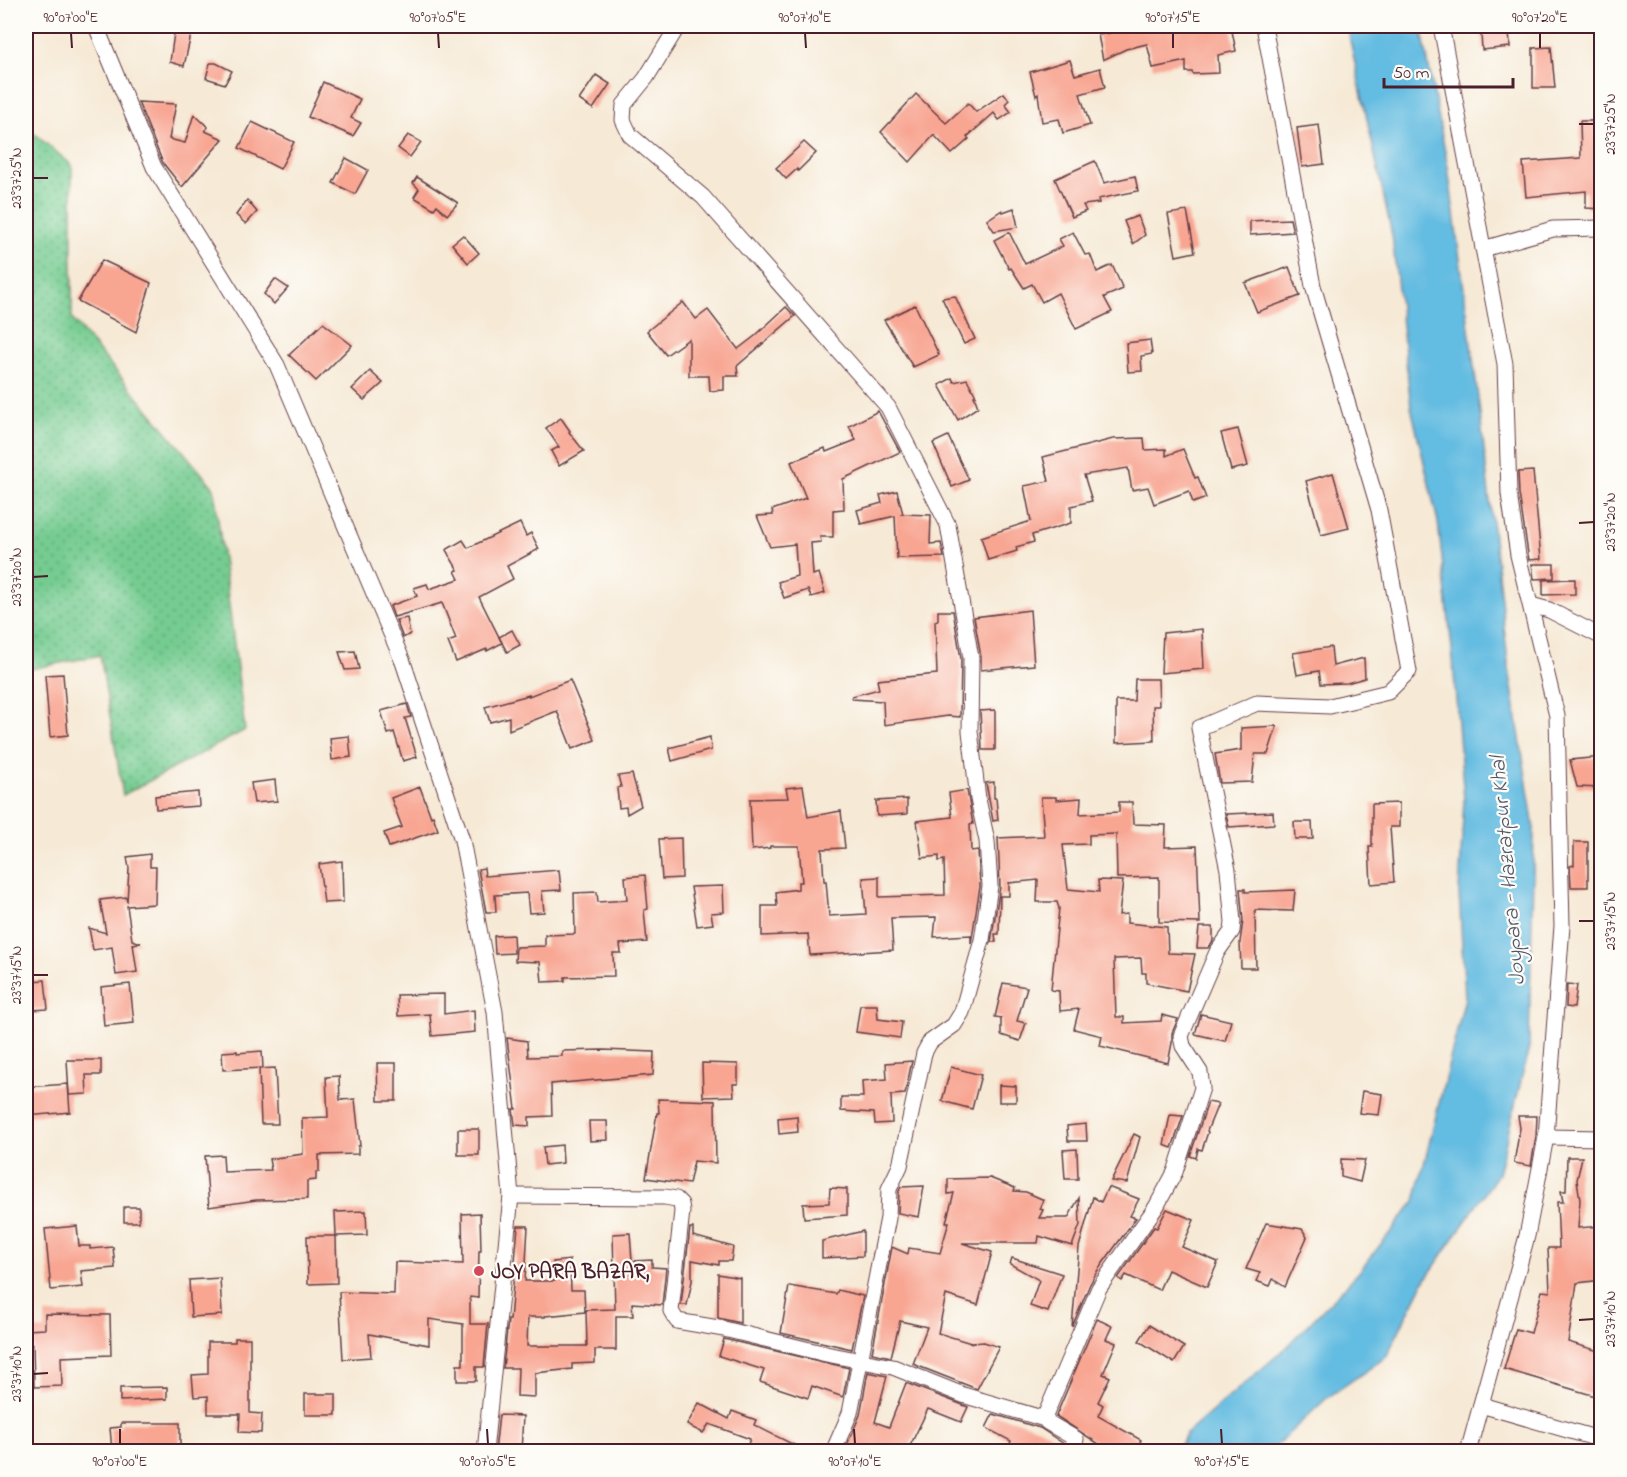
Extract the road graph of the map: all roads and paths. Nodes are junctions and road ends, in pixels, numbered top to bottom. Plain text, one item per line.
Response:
1 (96, 26) edge
2 (678, 26) edge
3 (1264, 26) edge
4 (1441, 26) edge
5 (1602, 228) edge
6 (1483, 249) junction
7 (1531, 605) junction
8 (1602, 637) edge
9 (1546, 1137) junction
10 (1602, 1138) edge
11 (511, 1196) junction
12 (861, 1361) junction
13 (1481, 1405) junction
14 (1045, 1419) junction
15 (1602, 1440) edge
16 (485, 1452) edge
17 (833, 1452) edge
18 (1072, 1452) edge
19 (1468, 1452) edge

1 - 11 street
2 - 12 street
3 - 14 street
4 - 6 street
5 - 6 street
6 - 7 street
7 - 8 street
7 - 9 street
9 - 10 street
9 - 13 street
11 - 12 street
11 - 16 street
12 - 14 street
12 - 17 street
13 - 15 street
13 - 19 street
14 - 18 street

